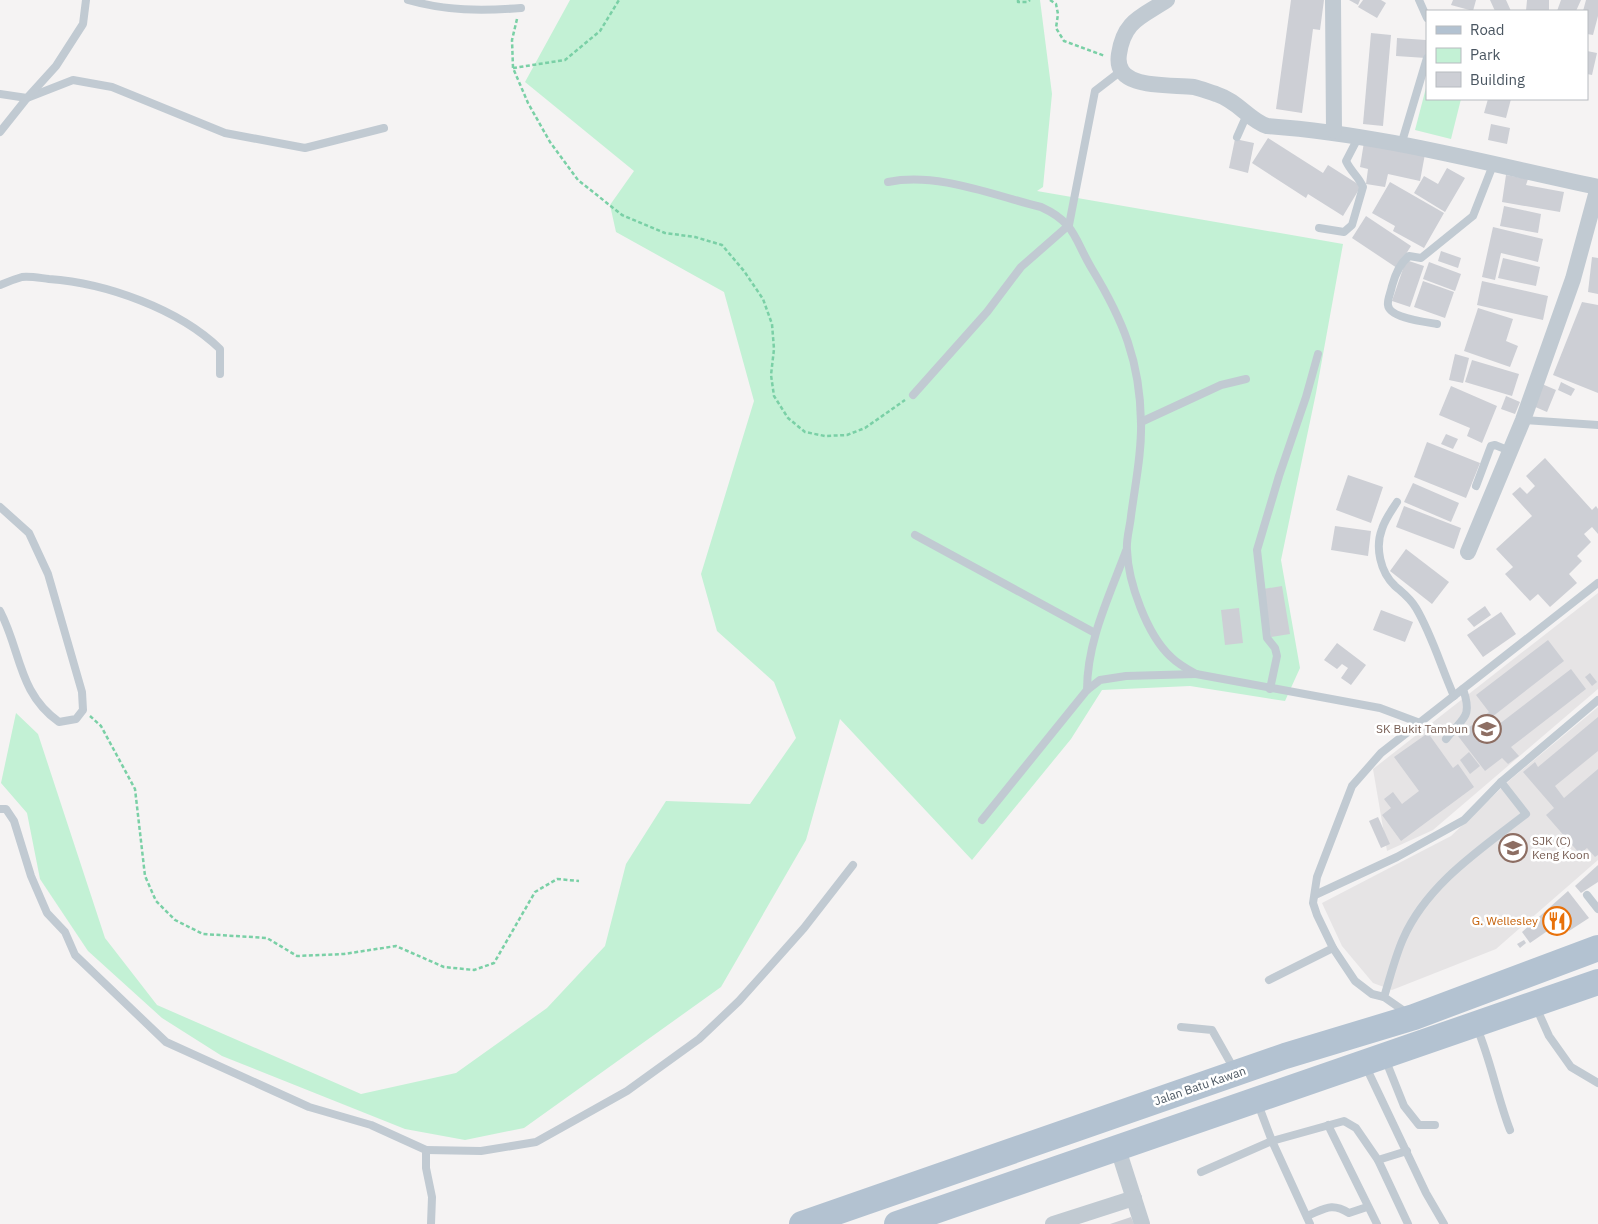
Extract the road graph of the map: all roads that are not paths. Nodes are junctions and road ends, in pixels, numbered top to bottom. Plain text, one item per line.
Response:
1 (86, 0) edge
2 (408, 0) edge
3 (1167, 0) edge
4 (1333, 0) edge
5 (1419, 0) edge
6 (520, 8) road end
7 (1426, 16) edge
8 (1426, 61) edge
9 (1119, 66) junction
10 (0, 94) edge
11 (27, 98) junction
12 (1248, 112) junction
13 (384, 128) dead end
14 (1334, 131) junction
15 (0, 132) edge
16 (1359, 136) junction
17 (1237, 137) dead end
18 (1402, 145) junction
19 (1493, 165) junction
20 (888, 182) dead end
21 (1598, 187) edge
22 (1069, 225) junction
23 (1319, 228) dead end
24 (0, 285) edge
25 (1437, 324) dead end
26 (1318, 354) dead end
27 (220, 374) dead end
28 (1246, 379) dead end
29 (913, 395) road end
30 (1523, 420) junction
31 (1141, 422) junction
32 (1598, 425) edge
33 (1510, 451) junction
34 (1476, 486) dead end
35 (1397, 502) dead end
36 (0, 507) edge
37 (915, 535) dead end
38 (1127, 549) junction
39 (1468, 552) dead end
40 (1598, 583) edge
41 (0, 611) edge
42 (1095, 633) junction
43 (1196, 674) junction
44 (1270, 689) junction
45 (1463, 689) junction
46 (1087, 690) junction
47 (1454, 696) junction
48 (1598, 700) edge
49 (1420, 723) junction
50 (1446, 739) dead end
51 (1501, 782) junction
52 (0, 809) edge
53 (982, 820) dead end
54 (853, 865) dead end
55 (1315, 895) junction
56 (1588, 895) dead end
57 (1598, 910) edge
58 (1333, 948) junction
59 (1598, 948) edge
60 (1269, 980) dead end
61 (1598, 982) edge
62 (1384, 997) junction
63 (1535, 1005) junction
64 (1414, 1017) junction
65 (1476, 1024) junction
66 (1181, 1027) dead end
67 (1374, 1060) junction
68 (1236, 1073) junction
69 (1598, 1083) edge
70 (1257, 1101) junction
71 (1328, 1125) junction
72 (1435, 1125) dead end
73 (1510, 1130) dead end
74 (1272, 1142) junction
75 (1118, 1149) junction
76 (426, 1150) junction
77 (1407, 1151) junction
78 (1378, 1160) junction
79 (1202, 1172) dead end
80 (1134, 1198) junction
81 (1368, 1207) junction
82 (1308, 1220) edge
83 (431, 1224) edge
84 (802, 1224) edge
85 (897, 1224) edge
86 (1053, 1224) edge
87 (1142, 1224) edge
88 (1377, 1224) edge
89 (1408, 1224) edge
90 (1444, 1224) edge

1 - 11 lane
2 - 6 lane
3 - 9 street
4 - 14 street
5 - 7 lane
8 - 18 lane
9 - 12 street
9 - 22 lane
10 - 11 lane
11 - 13 lane
11 - 15 lane
12 - 14 street
12 - 17 lane
14 - 16 street
16 - 18 street
16 - 23 lane
18 - 19 street
19 - 21 street
19 - 25 lane
20 - 22 lane
21 - 30 street
22 - 29 lane
22 - 31 lane
24 - 27 lane
26 - 44 lane
28 - 31 lane
30 - 32 lane
30 - 33 street
31 - 38 lane
33 - 34 lane
33 - 39 street
35 - 47 lane
36 - 41 lane
37 - 42 lane
38 - 42 lane
38 - 43 lane
40 - 45 lane
42 - 46 lane
43 - 44 lane
43 - 46 lane
44 - 49 lane
45 - 47 lane
45 - 50 lane
46 - 53 lane
47 - 49 lane
48 - 51 lane
49 - 55 lane
51 - 55 lane
51 - 62 lane
52 - 76 lane
54 - 76 lane
55 - 58 lane
56 - 57 lane
58 - 60 lane
58 - 62 lane
59 - 64 main road, Jalan Batu Kawan
61 - 63 main road
62 - 64 lane
63 - 65 main road
63 - 69 lane
64 - 68 main road, Jalan Batu Kawan
65 - 67 main road
65 - 73 lane
66 - 68 lane
67 - 70 main road
67 - 72 lane
67 - 77 lane
68 - 84 main road, Jalan Batu Kawan
70 - 74 lane
70 - 75 main road
71 - 74 lane
71 - 78 lane
71 - 81 lane
74 - 79 lane
74 - 82 lane
75 - 80 street
75 - 85 main road
76 - 83 lane
77 - 78 lane
77 - 90 lane
78 - 89 lane
80 - 86 street
80 - 87 street
81 - 82 lane
81 - 88 lane

